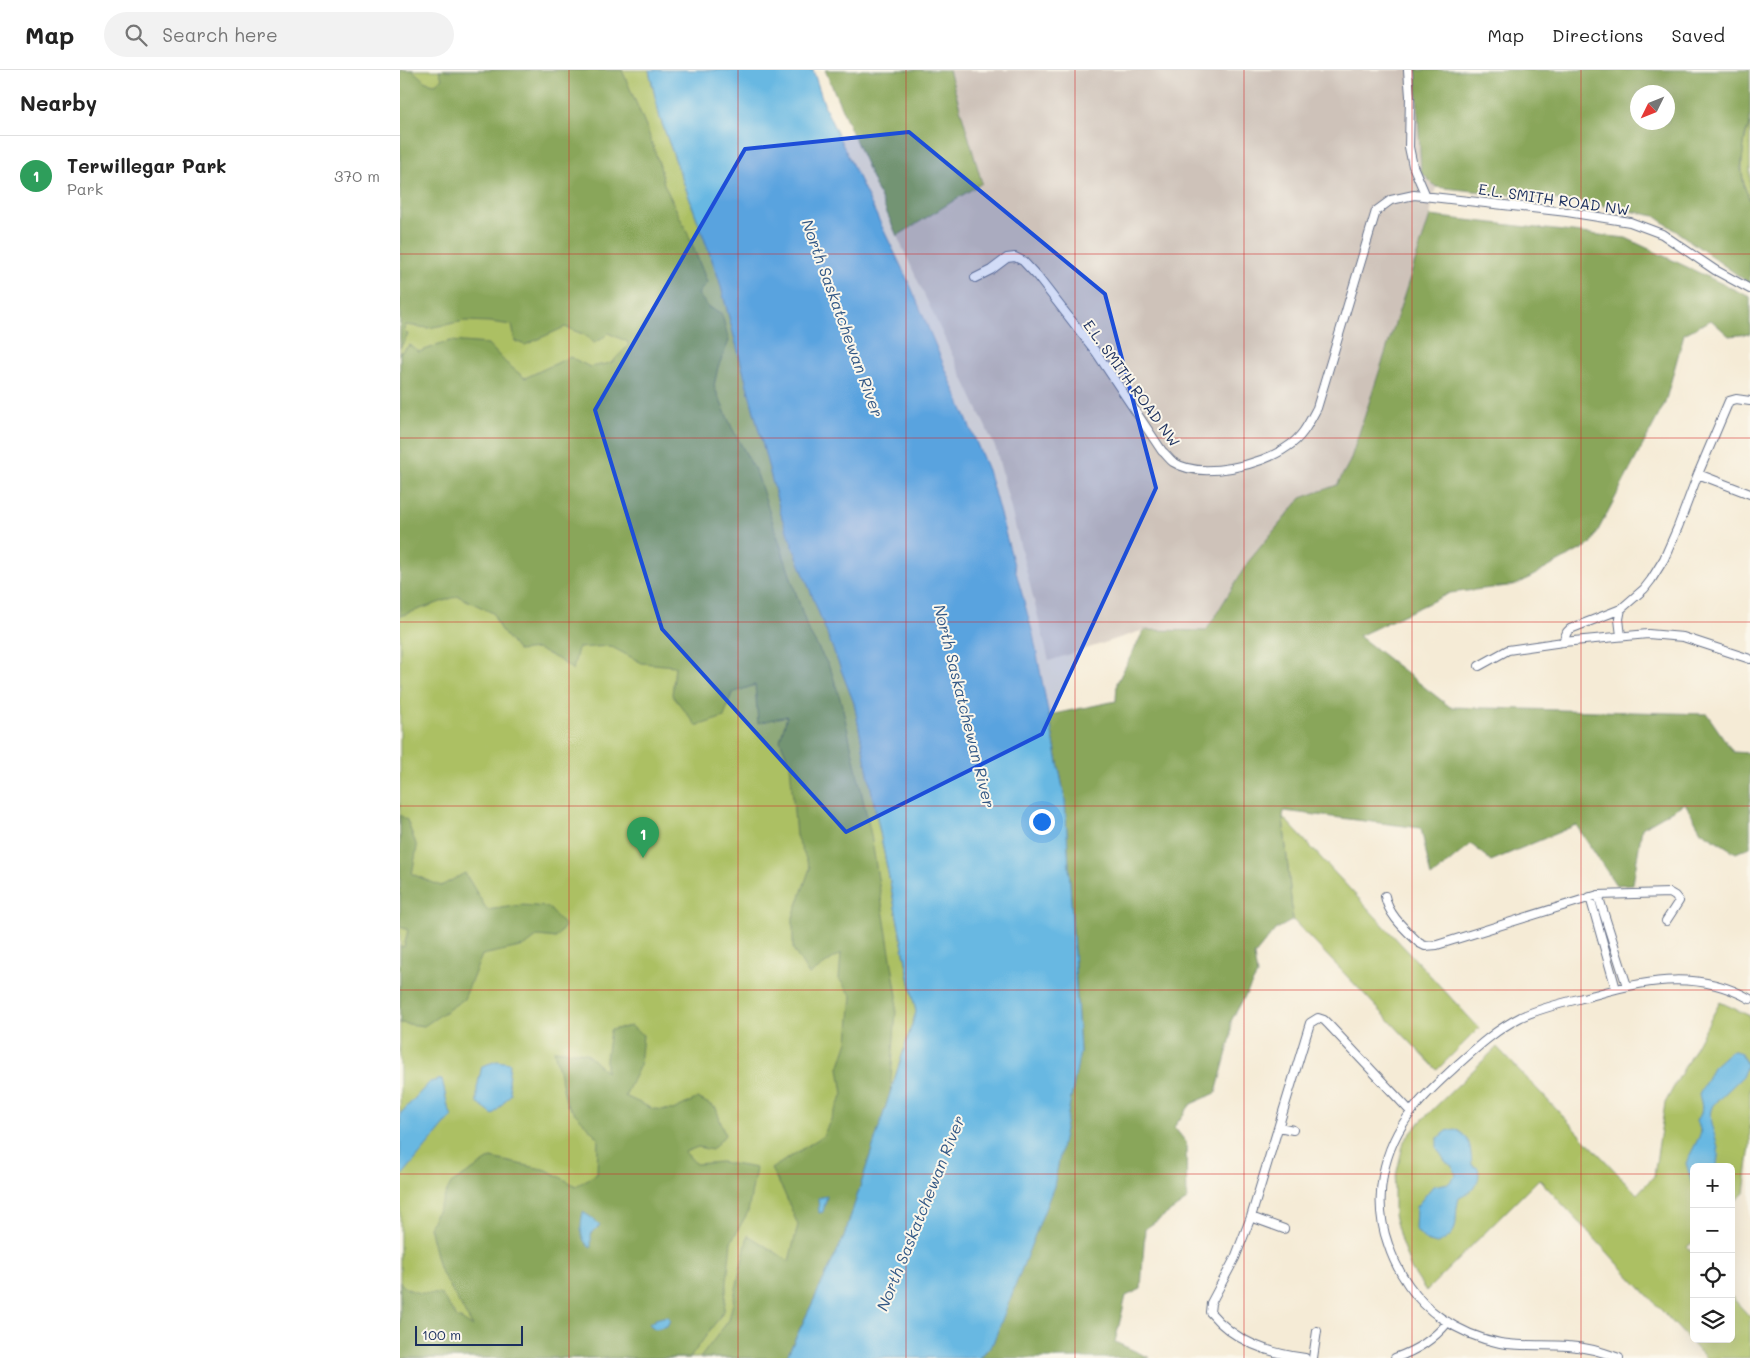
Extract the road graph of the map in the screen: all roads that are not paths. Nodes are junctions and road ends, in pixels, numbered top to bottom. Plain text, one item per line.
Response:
1 (1408, 70) edge
2 (1426, 196) junction
3 (975, 278) dead end
4 (1750, 289) edge
5 (1750, 401) edge
6 (1698, 474) junction
7 (1750, 494) edge
8 (1621, 609) junction
9 (1621, 636) junction
10 (1564, 642) junction
11 (1750, 659) edge
12 (1479, 666) dead end
13 (1385, 896) dead end
14 (1594, 896) junction
15 (1666, 921) dead end
16 (1627, 986) junction
17 (1616, 988) junction
18 (1750, 999) edge
19 (1411, 1112) junction
20 (1279, 1127) junction
21 (1294, 1130) dead end
22 (1251, 1217) junction
23 (1284, 1229) dead end
24 (1448, 1322) junction
25 (1317, 1330) dead end
26 (1305, 1358) edge
27 (1313, 1358) edge
28 (1395, 1358) edge
29 (1619, 1358) edge

1 - 2 street
2 - 3 street, E.L. SMITH ROAD NW
2 - 4 street, E.L. SMITH ROAD NW
5 - 6 street
6 - 7 street
6 - 8 street
8 - 9 street
8 - 10 street
9 - 10 street
9 - 11 street
10 - 12 street
13 - 14 street
14 - 15 street
14 - 16 street
14 - 17 street
16 - 17 street
16 - 18 street
17 - 19 street
19 - 20 street
19 - 24 street
20 - 21 street
20 - 22 street
22 - 23 street
22 - 26 street
24 - 28 street
24 - 29 street
25 - 27 street

